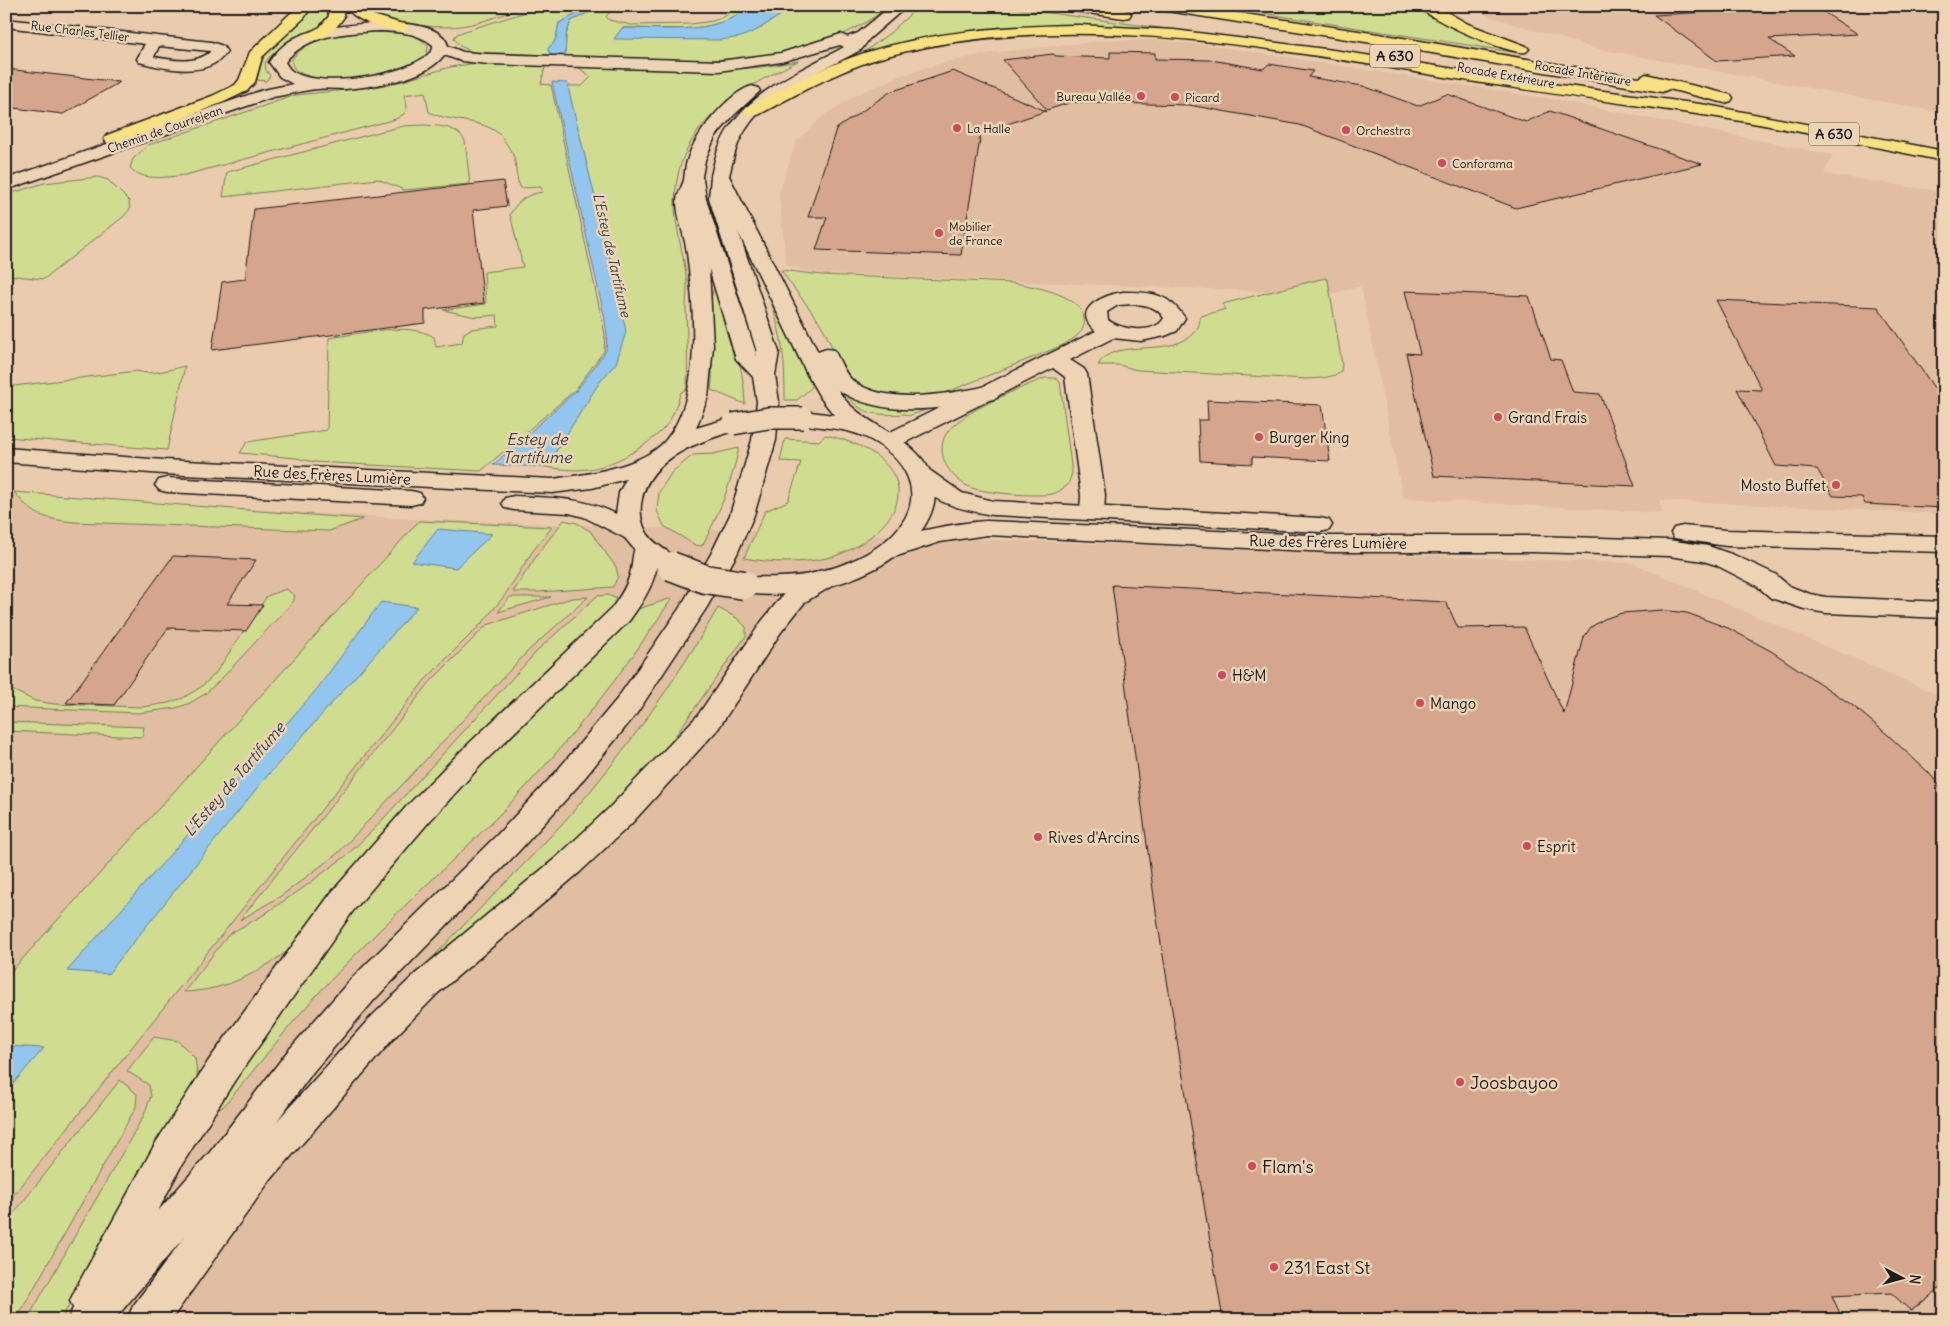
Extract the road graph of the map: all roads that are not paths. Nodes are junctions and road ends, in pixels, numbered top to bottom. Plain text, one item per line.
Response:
1 (305, 6) edge
2 (334, 6) edge
3 (352, 6) edge
4 (1066, 6) edge
5 (1161, 6) edge
6 (1425, 6) edge
7 (899, 7) edge
8 (6, 23) edge
9 (401, 28) junction
10 (863, 36) junction
11 (311, 37) junction
12 (154, 41) dead end
13 (441, 49) junction
14 (279, 70) junction
15 (327, 84) junction
16 (1725, 106) junction
17 (752, 111) junction
18 (1840, 119) dead end
19 (113, 139) junction
20 (1944, 156) edge
21 (6, 176) edge
22 (720, 176) junction
23 (694, 179) junction
24 (6, 185) edge
25 (778, 296) junction
26 (1112, 331) dead end
27 (1055, 360) junction
28 (764, 375) junction
29 (989, 393) junction
30 (868, 431) junction
31 (890, 442) junction
32 (663, 454) junction
33 (6, 455) edge
34 (6, 472) edge
35 (920, 474) junction
36 (1092, 513) junction
37 (1778, 540) junction
38 (1944, 544) edge
39 (650, 549) junction
40 (888, 551) junction
41 (828, 577) junction
42 (1766, 580) junction
43 (1944, 610) edge
44 (223, 1164) junction
45 (80, 1320) edge
46 (88, 1320) edge
47 (143, 1320) edge
48 (147, 1320) edge

1 - 19 highway
2 - 11 highway
3 - 9 highway
4 - 16 highway, Rocade Extérieure / A 630
5 - 16 highway, Rocade Intérieure / A 630
6 - 16 highway
7 - 10 main road
7 - 13 main road
8 - 12 main road, Rue Charles Tellier
9 - 11 main road
9 - 13 main road
10 - 17 main road
10 - 23 main road
11 - 14 main road
13 - 15 main road
14 - 15 main road
14 - 19 main road, Chemin de Courrejean
15 - 24 main road, Chemin de Courrejean
16 - 17 highway
16 - 18 highway, Rocade Intérieure / A 630
16 - 20 highway, Rocade Extérieure / A 630
17 - 22 main road
19 - 21 main road, Chemin de Courrejean
22 - 25 main road
22 - 28 main road
23 - 28 main road
23 - 32 main road
25 - 29 main road
25 - 30 main road
26 - 27 main road
27 - 29 main road
27 - 36 main road
28 - 44 main road
29 - 31 main road
30 - 31 main road, Rue des Frères Lumière
30 - 32 main road, Rue des Frères Lumière, bridge
31 - 35 main road, Rue des Frères Lumière
32 - 33 main road, Rue des Frères Lumière
32 - 39 main road
34 - 39 main road, Rue des Frères Lumière
35 - 36 main road, Rue des Frères Lumière
35 - 40 main road
36 - 37 main road, Rue des Frères Lumière
37 - 38 main road, Rue des Frères Lumière
37 - 42 main road, Rue des Frères Lumière
39 - 41 main road, Rue des Frères Lumière, bridge
39 - 45 main road
40 - 41 main road
40 - 42 main road, Rue des Frères Lumière
41 - 48 main road
42 - 43 main road, Rue des Frères Lumière
44 - 46 main road
44 - 47 main road

